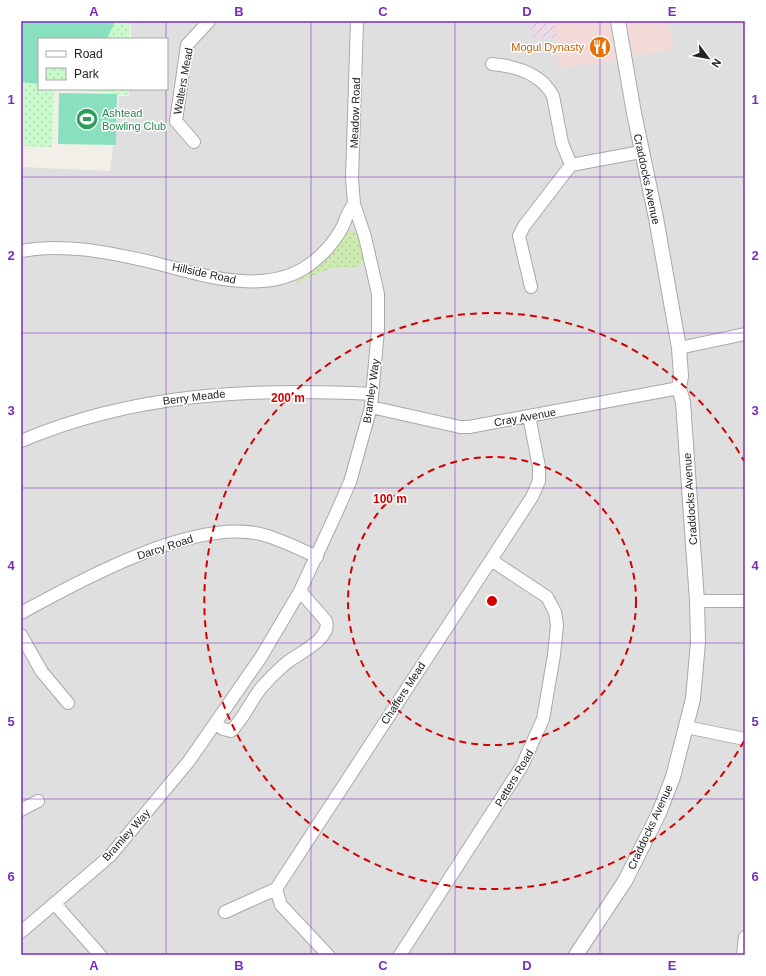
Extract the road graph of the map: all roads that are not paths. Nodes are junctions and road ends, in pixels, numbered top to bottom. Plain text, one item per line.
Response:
1 (209, 21) edge
2 (357, 21) edge
3 (618, 21) edge
4 (492, 64) dead end
5 (194, 142) dead end
6 (641, 152) junction
7 (571, 165) junction
8 (354, 204) junction
9 (21, 251) edge
10 (531, 287) dead end
11 (745, 334) edge
12 (678, 348) junction
13 (679, 388) junction
14 (372, 394) junction
15 (371, 407) junction
16 (529, 416) junction
17 (21, 441) edge
18 (317, 557) junction
19 (491, 560) junction
20 (300, 592) junction
21 (697, 601) junction
22 (745, 601) edge
23 (21, 613) edge
24 (21, 635) edge
25 (68, 703) dead end
26 (215, 723) junction
27 (686, 727) junction
28 (745, 739) edge
29 (38, 801) dead end
30 (21, 810) edge
31 (276, 889) junction
32 (56, 904) junction
33 (225, 912) dead end
34 (21, 932) edge
35 (745, 937) edge
36 (100, 955) edge
37 (328, 955) edge
38 (400, 955) edge
39 (576, 955) edge
40 (743, 955) edge

1 - 5 street, Walters Mead
2 - 8 street, Meadow Road
3 - 6 street, Craddocks Avenue
4 - 7 street
6 - 7 street
6 - 12 street, Craddocks Avenue
7 - 10 street
8 - 9 street, Hillside Road
8 - 14 street, Bramley Way
11 - 12 street
12 - 13 street, Craddocks Avenue
13 - 16 street, Cray Avenue
13 - 21 street, Craddocks Avenue
14 - 15 street, Bramley Way
14 - 17 street, Berry Meade
15 - 16 street, Cray Avenue
15 - 18 street, Bramley Way
16 - 19 street, Chaffers Mead
18 - 20 street, Bramley Way
18 - 23 street, Darcy Road
19 - 31 street, Chaffers Mead
19 - 38 street, Petters Road
20 - 26 street, Bramley Way
20 - 26 street
21 - 22 street
21 - 27 street, Craddocks Avenue
24 - 25 street
26 - 32 street, Bramley Way
27 - 28 street
27 - 39 street, Craddocks Avenue
29 - 30 street
31 - 33 street
31 - 37 street
32 - 34 street, Bramley Way
32 - 36 street
35 - 40 street

